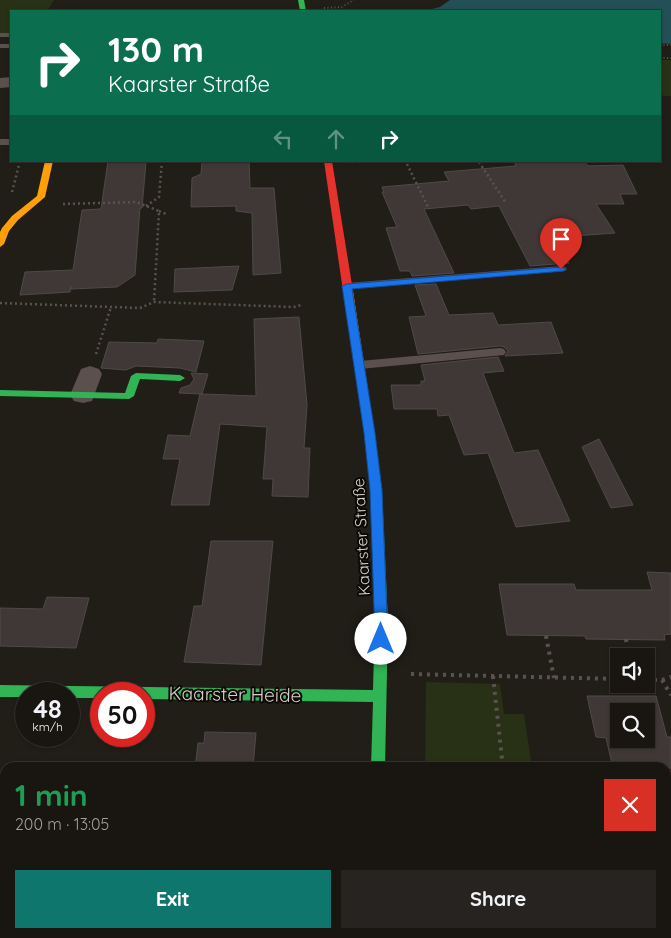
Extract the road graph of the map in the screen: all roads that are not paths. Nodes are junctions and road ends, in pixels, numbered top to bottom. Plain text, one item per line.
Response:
1 (49, 162) edge
2 (328, 162) edge
3 (7, 218) edge
4 (0, 244) edge
5 (561, 269) dead end
6 (347, 286) junction
7 (500, 352) dead end
8 (360, 365) junction
9 (180, 378) dead end
10 (0, 393) edge
11 (0, 691) edge
12 (380, 696) junction
13 (378, 762) edge

1 - 3 main road
2 - 6 main road, Kaarster Straße
3 - 4 main road
5 - 6 lane
6 - 8 main road, Kaarster Straße
7 - 8 lane
8 - 12 main road, Kaarster Straße
9 - 10 main road
11 - 12 main road, Kaarster Heide
12 - 13 main road, Kaarster Straße

